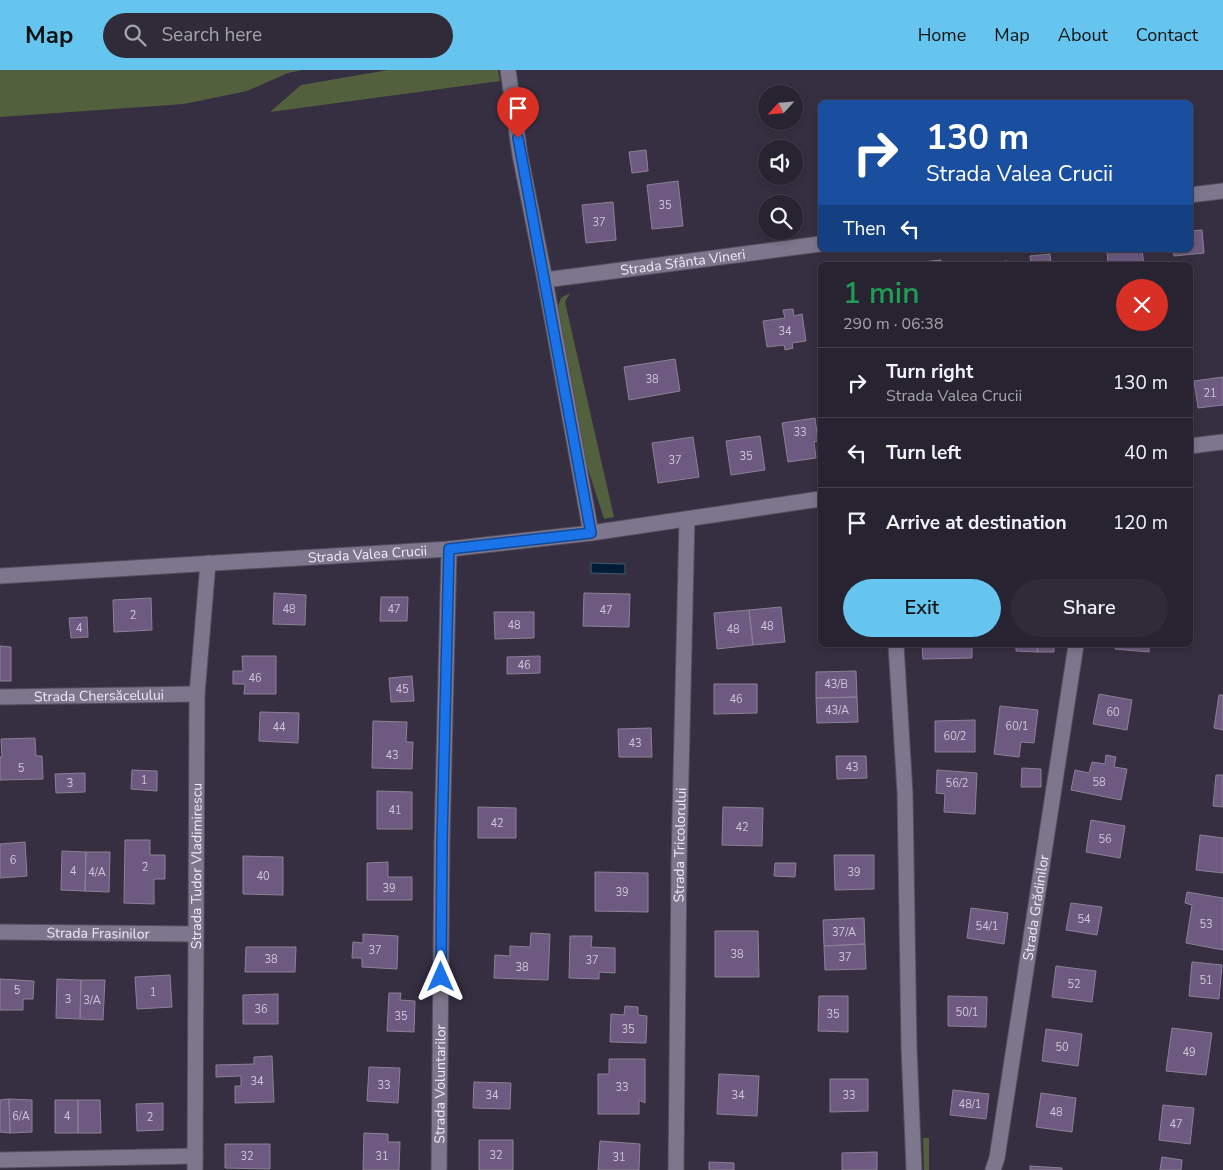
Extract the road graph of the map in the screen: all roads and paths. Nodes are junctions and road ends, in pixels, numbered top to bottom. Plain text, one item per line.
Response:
1 (508, 70) edge
2 (1223, 191) edge
3 (1193, 195) edge
4 (818, 244) edge
5 (546, 280) junction
6 (1223, 442) edge
7 (1193, 446) edge
8 (818, 499) edge
9 (687, 519) junction
10 (591, 533) junction
11 (449, 549) junction
12 (208, 563) junction
13 (0, 576) edge
14 (896, 647) edge
15 (1076, 647) edge
16 (197, 694) junction
17 (0, 697) edge
18 (0, 932) edge
19 (195, 934) junction
20 (0, 1160) edge
21 (195, 1163) edge
22 (440, 1170) edge
23 (676, 1170) edge
24 (914, 1170) edge
25 (993, 1170) edge

1 - 5 street
2 - 3 street
4 - 5 street, Strada Sfânta Vineri
5 - 10 street
6 - 7 street
8 - 9 street, Strada Valea Crucii
9 - 10 street, Strada Valea Crucii
9 - 23 street, Strada Tricolorului
10 - 11 street, Strada Valea Crucii
11 - 12 street, Strada Valea Crucii
11 - 22 street, Strada Voluntarilor
12 - 13 street, Strada Valea Crucii
12 - 16 street, Strada Tudor Vladimirescu
14 - 24 street
15 - 25 street, Strada Grădinilor
16 - 17 street, Strada Chersăcelului
16 - 19 street, Strada Tudor Vladimirescu
18 - 19 street, Strada Frasinilor
19 - 21 street, Strada Tudor Vladimirescu
20 - 21 street

